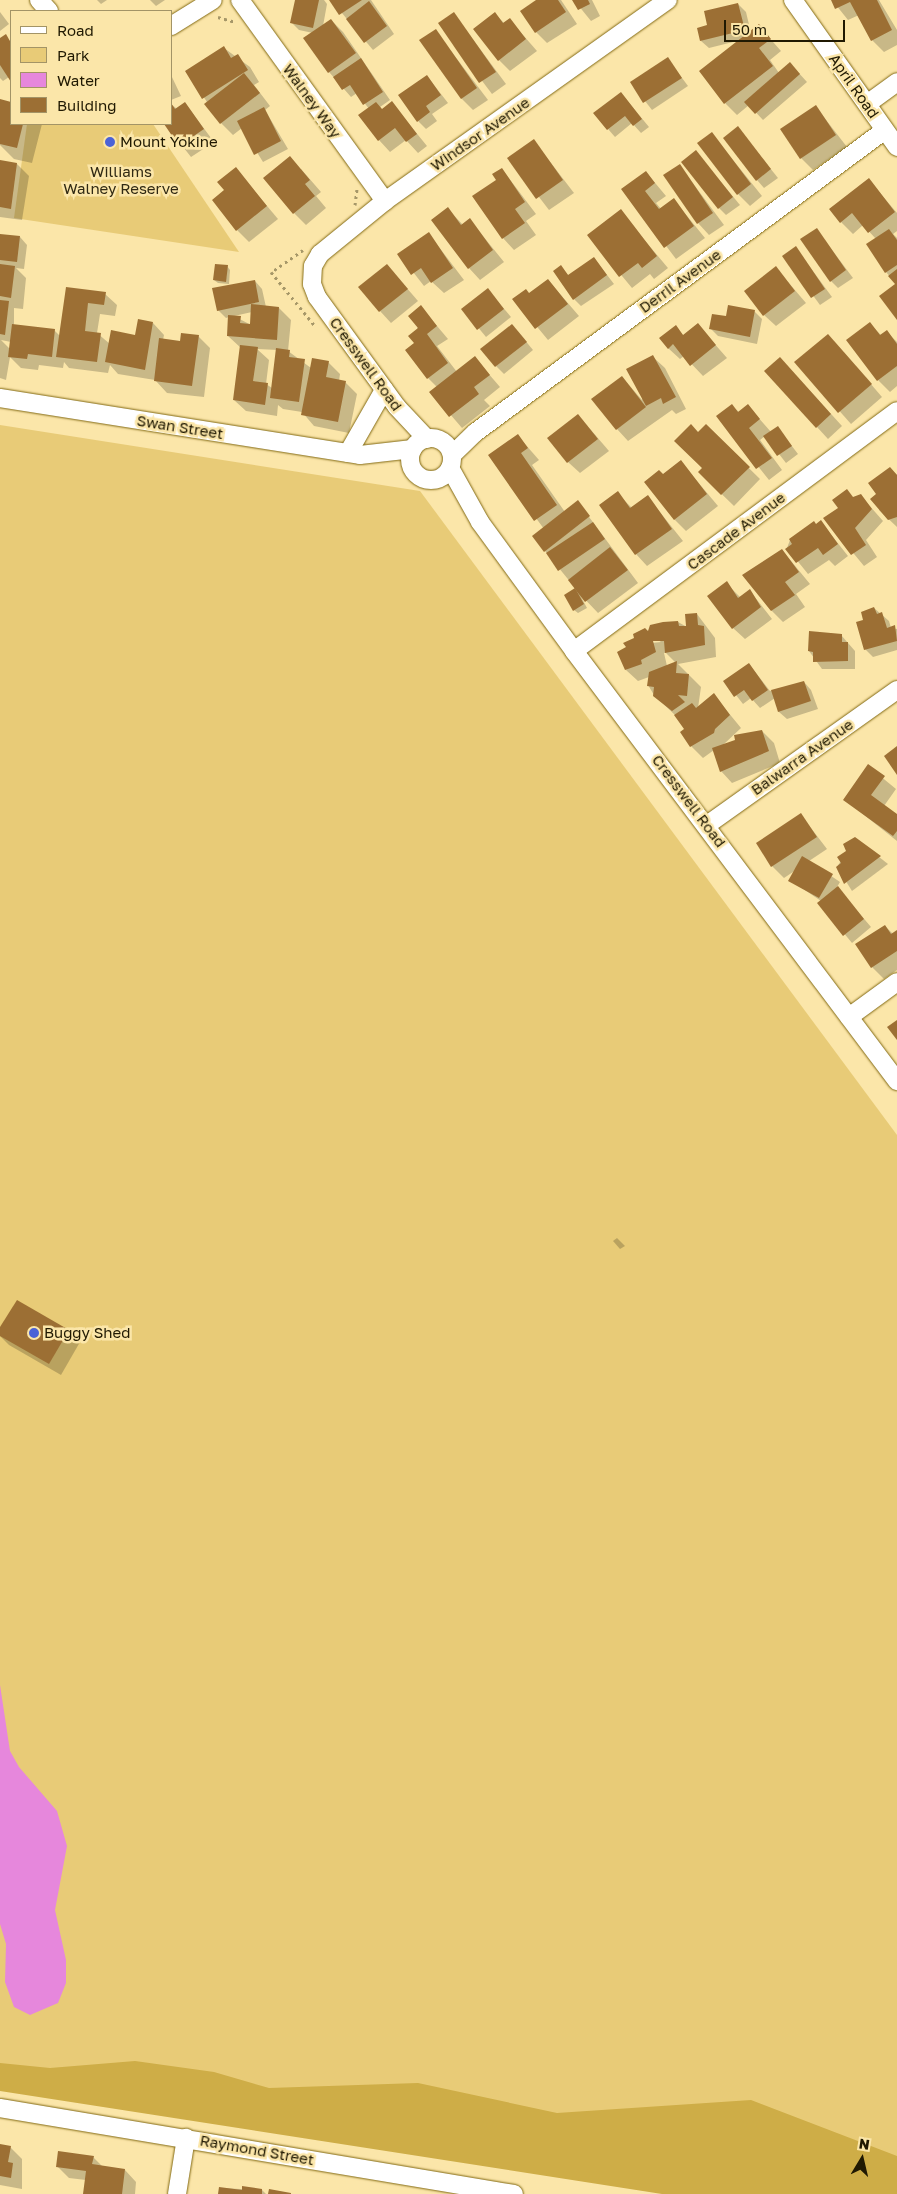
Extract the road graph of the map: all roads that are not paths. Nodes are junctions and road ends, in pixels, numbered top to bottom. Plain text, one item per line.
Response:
1 (39, 0) edge
2 (240, 0) edge
3 (668, 0) edge
4 (793, 0) edge
5 (214, 9) edge
6 (48, 10) edge
7 (172, 26) edge
8 (897, 82) edge
9 (867, 104) junction
10 (885, 130) junction
11 (897, 148) edge
12 (385, 201) junction
13 (312, 284) joint
14 (384, 390) junction
15 (0, 398) edge
16 (897, 411) edge
17 (354, 454) junction
18 (437, 455) junction
19 (413, 470) junction
20 (574, 651) junction
21 (897, 690) edge
22 (707, 825) junction
23 (897, 982) edge
24 (849, 1017) junction
25 (897, 1081) edge
26 (0, 2108) edge
27 (186, 2138) junction
28 (480, 2191) edge
29 (177, 2194) edge
30 (514, 2194) edge

1 - 6 street
2 - 12 street, Walney Way
3 - 12 street, Windsor Avenue
4 - 9 street, April Road
5 - 7 street
8 - 9 street
9 - 10 street, April Road
10 - 11 street, April Road
10 - 18 street, Derril Avenue
12 - 13 street, Windsor Avenue
13 - 14 street, Cresswell Road
14 - 17 street
14 - 18 street, Cresswell Road
15 - 17 street, Swan Street
16 - 20 street, Cascade Avenue
17 - 18 street, Swan Street
17 - 19 street, Swan Street
18 - 19 street
18 - 19 street, Swan Street
18 - 20 street, Cresswell Road
20 - 22 street, Cresswell Road
21 - 22 street, Balwarra Avenue
22 - 24 street, Cresswell Road
23 - 24 street
24 - 25 street, Cresswell Road
26 - 27 street, Raymond Street
27 - 28 street, Raymond Street
27 - 29 street
28 - 30 street, Raymond Street

